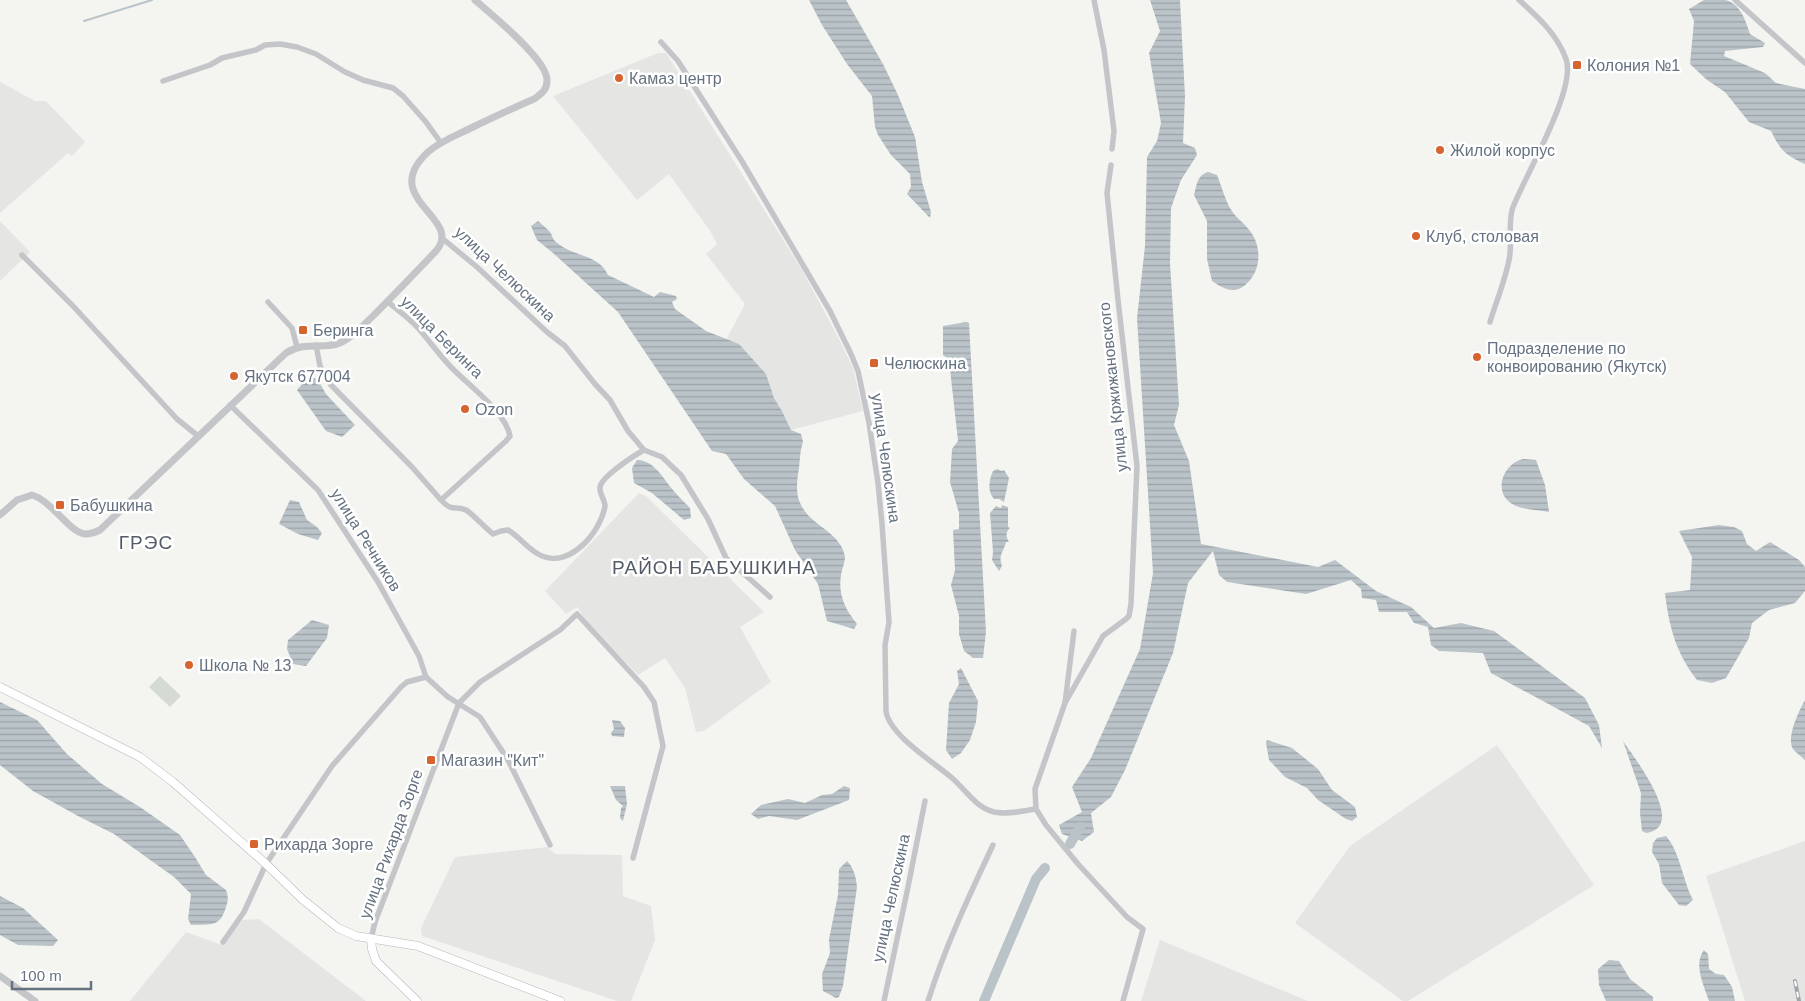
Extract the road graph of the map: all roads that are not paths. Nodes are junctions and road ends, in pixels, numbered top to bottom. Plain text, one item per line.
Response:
1 (476, 0) edge
2 (1094, 0) edge
3 (1519, 0) edge
4 (1735, 0) edge
5 (661, 42) dead end
6 (1805, 63) edge
7 (162, 81) dead end
8 (441, 143) junction
9 (1112, 149) dead end
10 (1111, 165) dead end
11 (443, 240) junction
12 (22, 255) dead end
13 (268, 302) dead end
14 (387, 302) junction
15 (1490, 322) dead end
16 (316, 345) junction
17 (297, 346) junction
18 (230, 405) junction
19 (198, 436) junction
20 (644, 450) junction
21 (441, 500) junction
22 (0, 515) edge
23 (770, 597) dead end
24 (1074, 631) dead end
25 (426, 677) junction
26 (0, 686) edge
27 (459, 703) junction
28 (1065, 703) junction
29 (925, 801) dead end
30 (1036, 809) junction
31 (550, 845) dead end
32 (993, 845) dead end
33 (632, 858) dead end
34 (266, 864) junction
35 (371, 939) junction
36 (223, 942) dead end
37 (0, 976) edge
38 (35, 1001) edge
39 (417, 1001) edge
40 (560, 1001) edge
41 (884, 1001) edge
42 (928, 1001) edge
43 (1122, 1001) edge

1 - 8 street, улица Челюскина
2 - 9 street
3 - 15 street
4 - 6 street
5 - 30 street, улица Челюскина
7 - 8 street
8 - 11 street, улица Челюскина
10 - 28 street, улица Кржижановского
11 - 14 street, улица Беринга
11 - 20 street, улица Челюскина
12 - 19 street
13 - 17 street
14 - 16 street, улица Беринга
14 - 21 street, улица Беринга
16 - 17 street, улица Беринга
16 - 21 street
17 - 18 street
18 - 19 street
18 - 25 street, улица Речников
19 - 22 street
20 - 21 street
20 - 23 street, улица Челюскина
24 - 28 street, улица Кржижановского
25 - 27 street, улица Речников
25 - 34 street
26 - 34 main road
27 - 31 street
27 - 33 street, улица Рихарда Зорге
27 - 35 street, улица Рихарда Зорге
28 - 30 street, улица Кржижановского
29 - 41 street, улица Челюскина
30 - 43 street
32 - 42 street
34 - 35 main road
34 - 36 street
35 - 39 main road
35 - 40 main road
37 - 38 street

